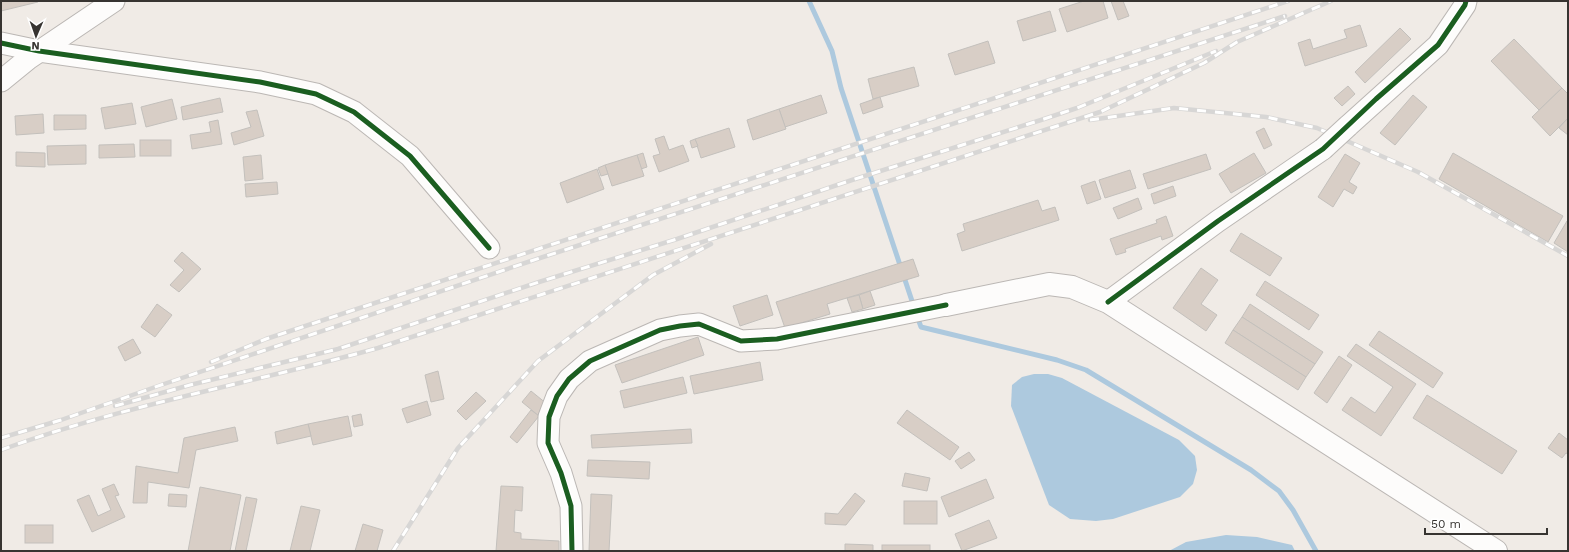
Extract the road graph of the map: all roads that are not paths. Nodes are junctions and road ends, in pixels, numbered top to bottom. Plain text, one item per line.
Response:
1 (114, 1) edge
2 (1466, 1) edge
3 (1, 43) edge
4 (39, 51) junction
5 (1, 81) edge
6 (489, 248) dead end
7 (1108, 302) junction
8 (946, 305) joint
9 (572, 551) edge
10 (1496, 551) edge

1 - 4 street
2 - 7 street, bridge
3 - 4 street
4 - 5 street
4 - 6 street
7 - 8 main road
7 - 10 main road
8 - 9 street

